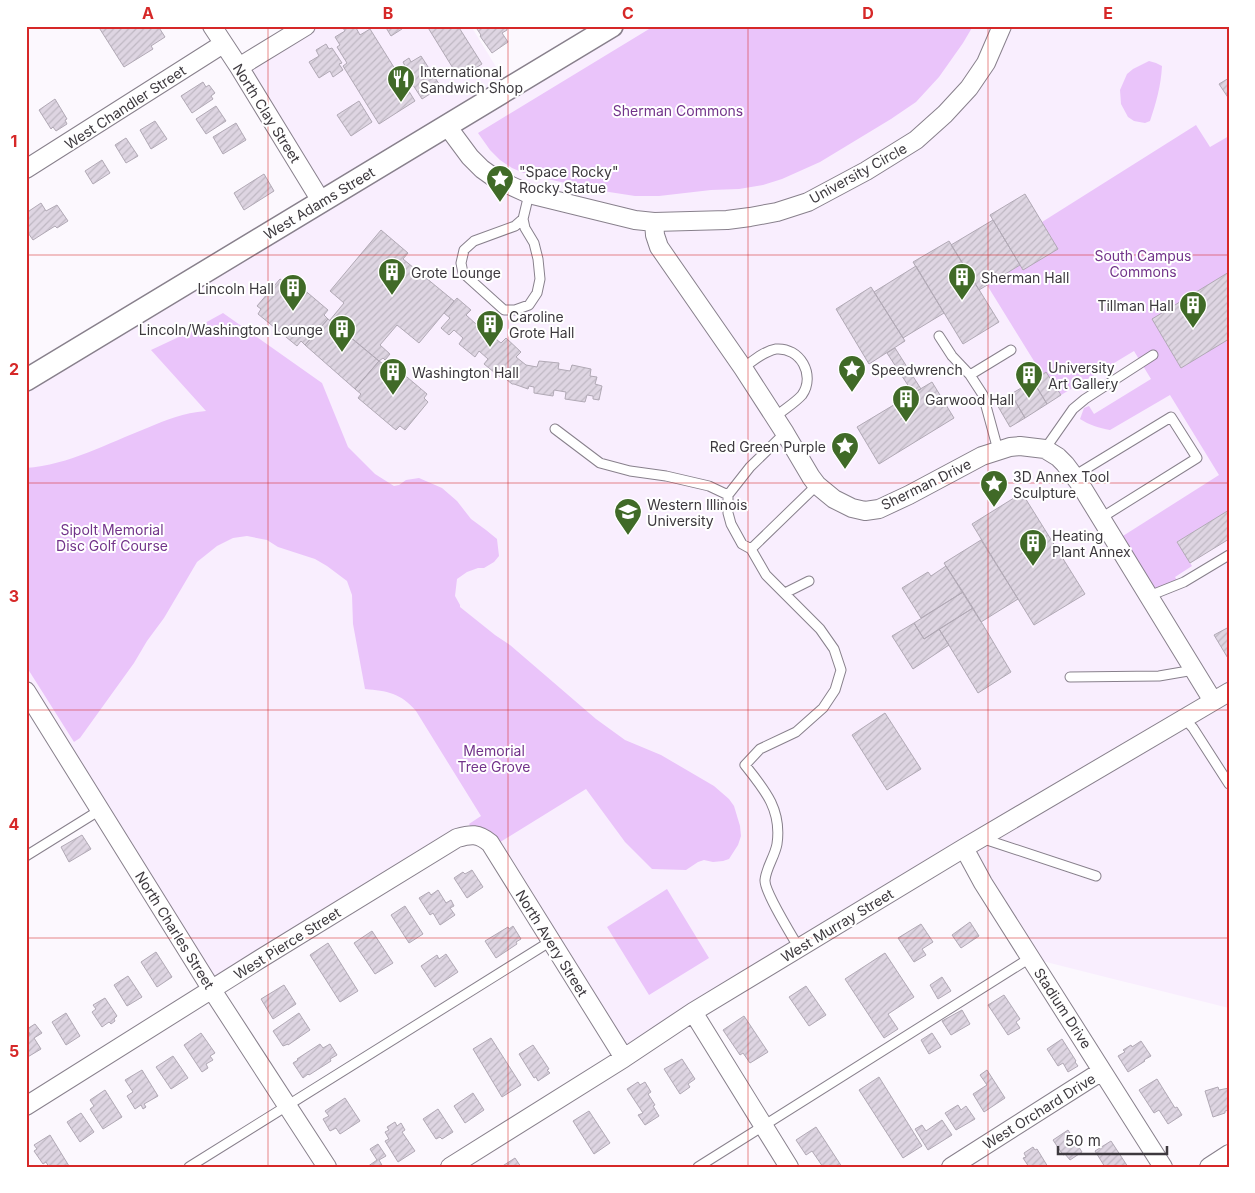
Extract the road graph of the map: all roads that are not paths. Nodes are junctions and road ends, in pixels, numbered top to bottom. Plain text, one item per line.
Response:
1 (212, 26) edge
2 (306, 26) edge
3 (612, 26) edge
4 (1002, 26) edge
5 (223, 44) junction
6 (239, 67) junction
7 (447, 126) junction
8 (26, 170) edge
9 (529, 194) junction
10 (321, 201) junction
11 (523, 218) junction
12 (654, 222) junction
13 (939, 336) dead end
14 (1010, 350) dead end
15 (1153, 355) dead end
16 (743, 368) junction
17 (970, 375) junction
18 (26, 380) edge
19 (775, 417) junction
20 (555, 428) dead end
21 (785, 433) junction
22 (1046, 449) junction
23 (998, 450) junction
24 (1074, 476) junction
25 (817, 485) junction
26 (728, 495) junction
27 (1101, 518) junction
28 (751, 549) junction
29 (1229, 555) edge
30 (809, 581) dead end
31 (785, 593) junction
32 (1149, 596) junction
33 (1194, 670) junction
34 (1070, 677) dead end
35 (1229, 692) edge
36 (27, 693) edge
37 (1213, 701) junction
38 (1184, 718) junction
39 (1229, 784) edge
40 (100, 810) junction
41 (475, 835) joint
42 (981, 838) junction
43 (964, 848) junction
44 (26, 856) edge
45 (1096, 876) dead end
46 (551, 941) junction
47 (800, 948) junction
48 (1030, 958) junction
49 (212, 990) junction
50 (693, 1012) junction
51 (624, 1058) junction
52 (1102, 1071) junction
53 (287, 1105) junction
54 (26, 1106) edge
55 (764, 1126) junction
56 (1229, 1154) edge
57 (189, 1167) edge
58 (327, 1167) edge
59 (450, 1167) edge
60 (698, 1167) edge
61 (789, 1167) edge
62 (951, 1167) edge
63 (1163, 1167) edge
64 (1208, 1167) edge

1 - 5 street, North Clay Street
2 - 6 street
3 - 7 street, West Adams Street
4 - 12 street, University Circle
5 - 6 street, North Clay Street
5 - 8 street, West Chandler Street
6 - 10 street, North Clay Street
7 - 9 street, University Circle
7 - 10 street, West Adams Street
9 - 11 lane
9 - 12 street, University Circle
10 - 18 street, West Adams Street
11 - 11 lane
12 - 16 street, Sherman Drive
13 - 17 lane
14 - 17 lane
15 - 22 lane
16 - 19 street, Sherman Drive
16 - 19 lane
17 - 23 lane
19 - 21 street, Sherman Drive
20 - 26 lane
21 - 25 street, Sherman Drive
21 - 26 lane
22 - 23 street, Sherman Drive
22 - 24 street
23 - 25 street, Sherman Drive
24 - 27 street
24 - 27 lane
25 - 28 lane
26 - 28 lane
27 - 32 street
28 - 31 lane
29 - 32 lane
30 - 31 lane
31 - 47 lane
32 - 33 street
33 - 34 lane
33 - 37 street
35 - 37 street, West Murray Street
36 - 40 street, North Charles Street
37 - 38 street, West Murray Street
38 - 39 lane
38 - 42 street, West Murray Street
40 - 44 lane
40 - 49 street, North Charles Street
41 - 46 street, North Avery Street
41 - 49 street, West Pierce Street
42 - 43 street, West Murray Street
42 - 45 lane
43 - 47 street, West Murray Street
43 - 48 street, Stadium Drive
46 - 51 street, North Avery Street
46 - 53 lane
47 - 50 street, West Murray Street
48 - 52 street, Stadium Drive
48 - 55 lane
49 - 53 street, North Charles Street
49 - 54 street, West Pierce Street
50 - 51 street, West Murray Street
50 - 55 street
51 - 59 street, West Murray Street
52 - 62 street, West Orchard Drive
52 - 63 street, Stadium Drive
53 - 57 lane
53 - 58 street, North Charles Street
55 - 60 lane
55 - 61 street
56 - 64 street

